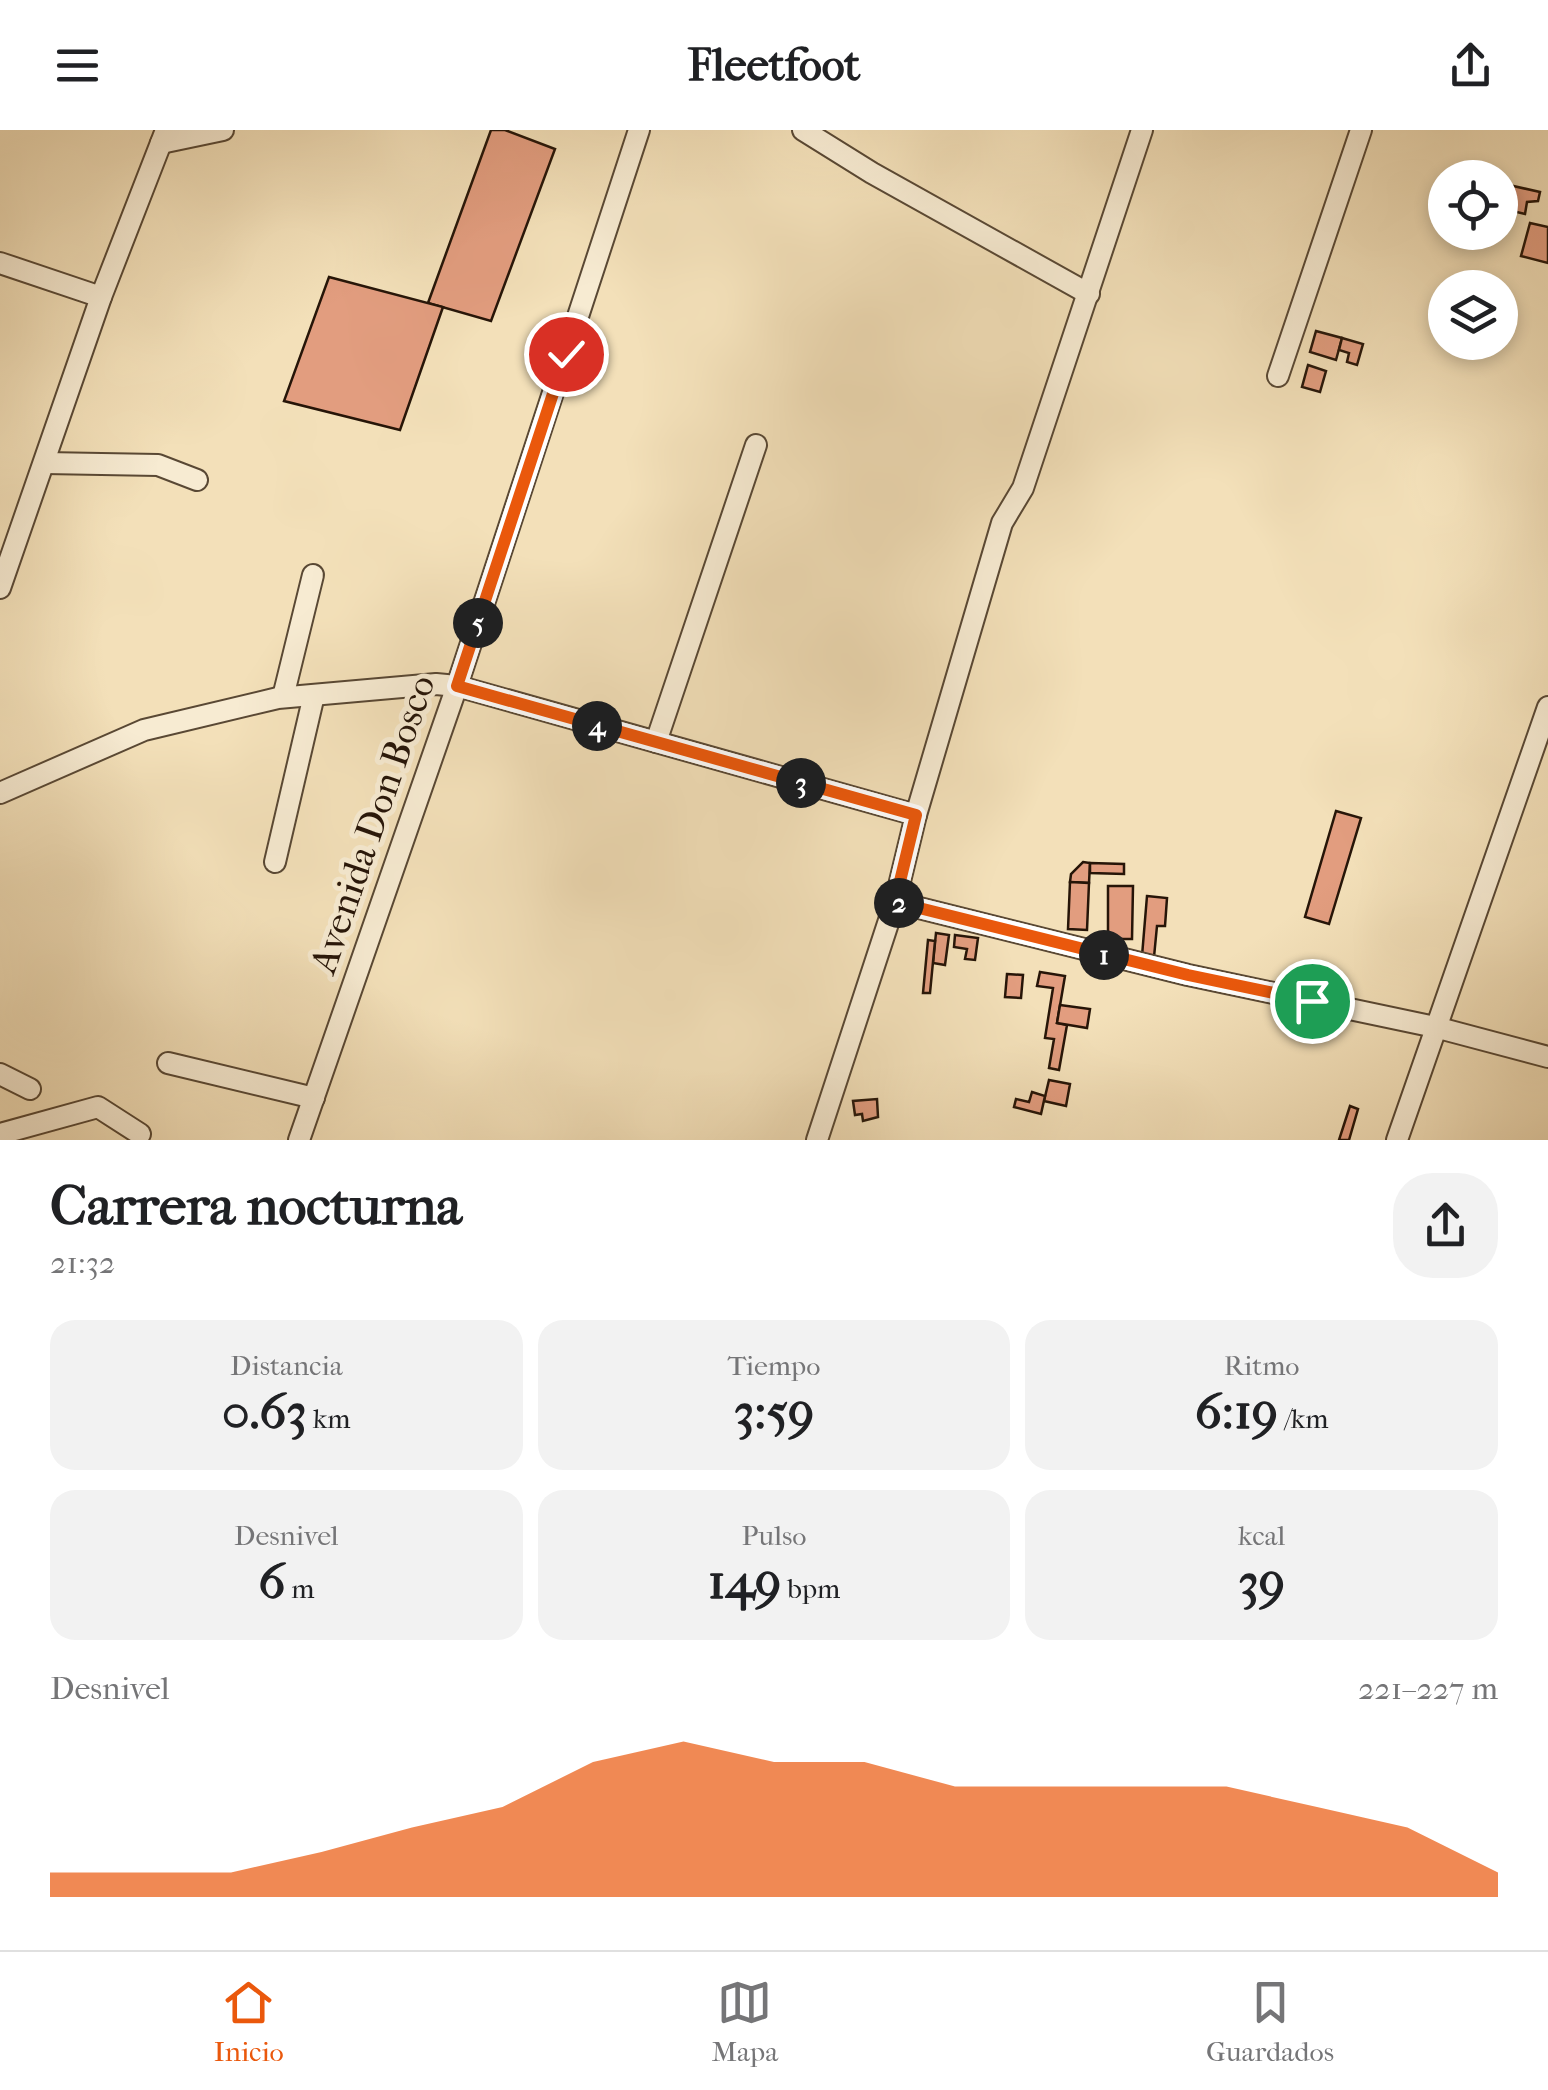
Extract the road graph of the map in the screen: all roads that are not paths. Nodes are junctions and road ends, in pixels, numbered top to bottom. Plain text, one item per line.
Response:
1 (223, 130) edge
2 (639, 130) edge
3 (803, 130) edge
4 (1142, 130) edge
5 (1361, 130) edge
6 (164, 137) edge
7 (0, 263) edge
8 (1089, 294) junction
9 (101, 298) junction
10 (1278, 376) dead end
11 (756, 445) dead end
12 (45, 464) junction
13 (197, 480) dead end
14 (313, 574) dead end
15 (0, 588) edge
16 (457, 686) junction
17 (314, 695) junction
18 (283, 697) junction
19 (1548, 707) edge
20 (656, 742) junction
21 (0, 793) edge
22 (916, 815) junction
23 (275, 862) dead end
24 (895, 902) junction
25 (1436, 1027) junction
26 (1548, 1057) edge
27 (168, 1063) dead end
28 (0, 1074) edge
29 (30, 1088) dead end
30 (314, 1098) junction
31 (0, 1134) edge
32 (140, 1134) dead end
33 (299, 1140) edge
34 (817, 1140) edge
35 (1397, 1140) edge

1 - 6 street
2 - 16 street, Avenida Don Bosco
3 - 8 street
4 - 8 street
5 - 10 street
6 - 9 street
7 - 9 street
8 - 22 street
9 - 12 street
11 - 20 street
12 - 13 street
12 - 15 street
14 - 18 street
16 - 17 street
16 - 20 street
16 - 30 street, Avenida Don Bosco
17 - 18 street
17 - 23 street
18 - 21 street
19 - 25 street
20 - 22 street
22 - 24 street
24 - 25 street
24 - 34 street
25 - 26 street
25 - 35 street
27 - 30 street
28 - 29 street
30 - 33 street, Avenida Don Bosco
31 - 32 street

